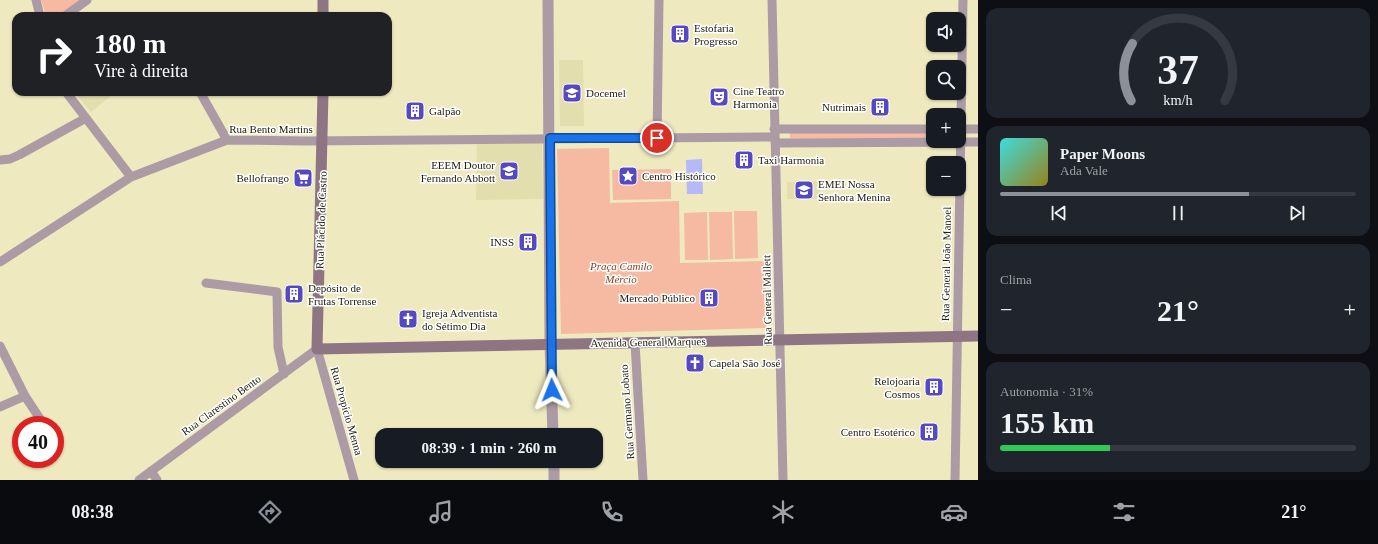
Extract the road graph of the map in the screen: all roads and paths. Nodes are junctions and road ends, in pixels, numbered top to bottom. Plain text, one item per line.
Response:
1 (36, 0) edge
2 (88, 0) edge
3 (323, 0) edge
4 (548, 0) edge
5 (659, 0) edge
6 (772, 0) edge
7 (964, 0) edge
8 (39, 12) edge
9 (71, 12) edge
10 (323, 12) edge
11 (69, 96) edge
12 (202, 96) edge
13 (323, 96) edge
14 (961, 108) edge
15 (86, 118) junction
16 (926, 129) edge
17 (966, 129) edge
18 (978, 129) edge
19 (775, 136) junction
20 (550, 138) junction
21 (657, 138) junction
22 (228, 140) junction
23 (323, 141) junction
24 (926, 141) edge
25 (966, 142) edge
26 (978, 142) edge
27 (961, 148) edge
28 (0, 160) edge
29 (131, 177) junction
30 (0, 262) edge
31 (206, 283) dead end
32 (978, 336) edge
33 (957, 337) junction
34 (780, 340) junction
35 (635, 343) junction
36 (550, 344) junction
37 (0, 346) edge
38 (317, 349) junction
39 (284, 374) junction
40 (26, 396) junction
41 (0, 407) edge
42 (38, 416) edge
43 (553, 428) edge
44 (554, 468) edge
45 (151, 471) junction
46 (139, 480) edge
47 (157, 480) edge
48 (354, 480) edge
49 (554, 480) edge
50 (643, 480) edge
51 (783, 480) edge
52 (955, 480) edge

1 - 8 street
2 - 9 street
3 - 10 main road
4 - 20 street
5 - 21 street
6 - 19 street, Rua General Mallett
7 - 14 street, Rua General João Manoel
11 - 15 street
12 - 22 street
13 - 23 main road, Rua Plácido de Castro
15 - 28 street
15 - 29 street
16 - 19 street
17 - 18 street
19 - 21 street, Rua Bento Martins
19 - 24 street
19 - 34 street, Rua General Mallett
20 - 21 street, Rua Bento Martins
20 - 23 street, Rua Bento Martins
20 - 36 street
22 - 23 street, Rua Bento Martins
22 - 29 street, Rua Bento Martins
23 - 38 main road, Rua Plácido de Castro
25 - 26 street
27 - 33 street, Rua General João Manoel
29 - 30 street, Rua Bento Martins
31 - 39 street
32 - 33 main road, Avenida General Marques
33 - 34 main road, Avenida General Marques
33 - 52 street, Rua General João Manoel
34 - 35 main road, Avenida General Marques
34 - 51 street, Rua General Mallett
35 - 36 main road, Avenida General Marques
35 - 50 street, Rua Germano Lobato
36 - 38 main road, Avenida General Marques
36 - 43 street
37 - 40 street
38 - 39 street, Rua Clarestino Bento
38 - 48 street, Rua Propício Menna
39 - 45 street, Rua Clarestino Bento
40 - 41 street
40 - 42 street
44 - 49 street
45 - 46 street, Rua Clarestino Bento
45 - 47 street

